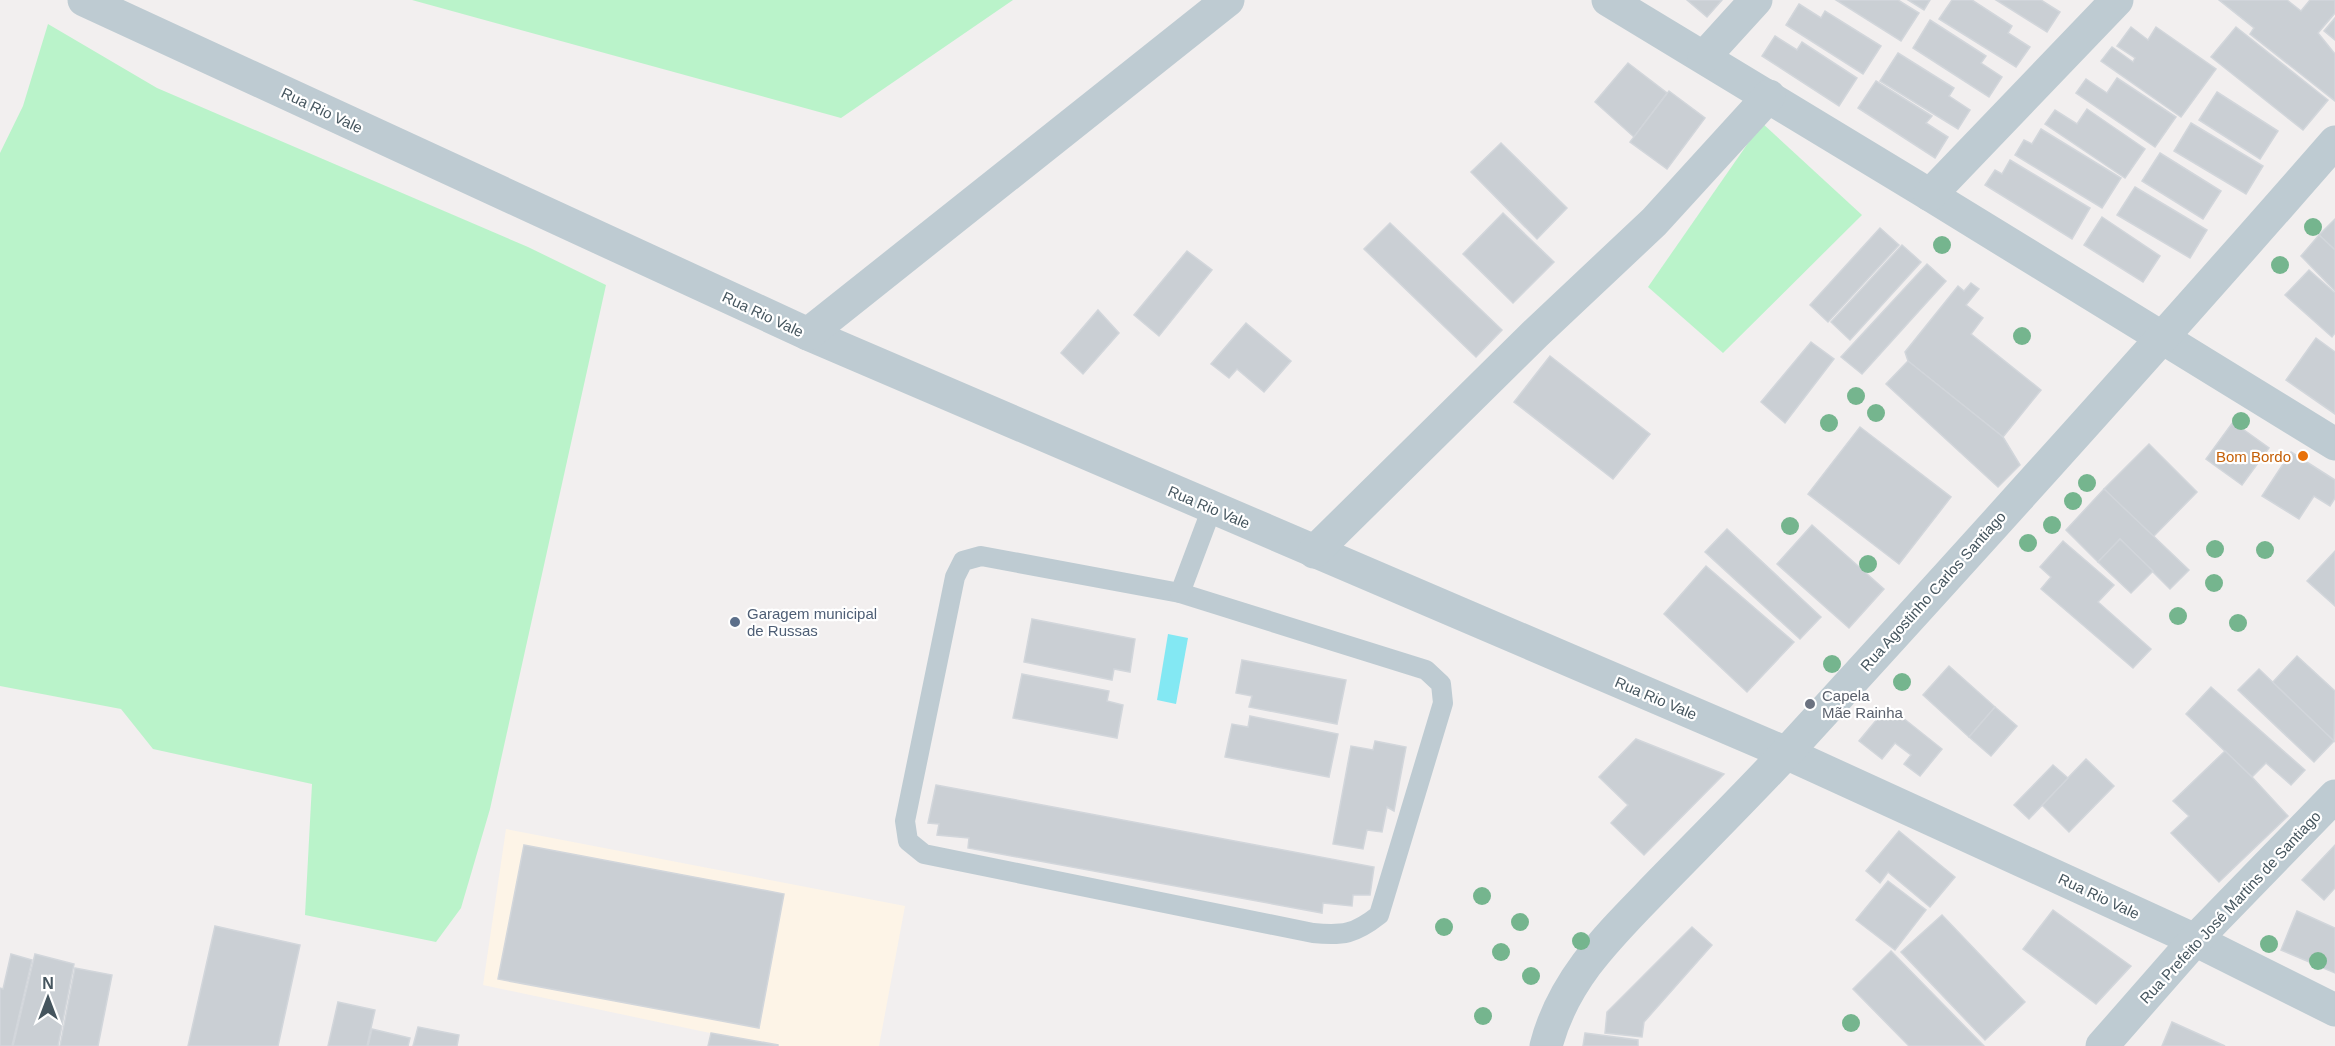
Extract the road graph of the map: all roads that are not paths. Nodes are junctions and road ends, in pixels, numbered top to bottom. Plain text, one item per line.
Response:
1 (84, 0) edge
2 (1228, 0) edge
3 (1608, 0) edge
4 (1756, 0) edge
5 (2117, 0) edge
6 (1704, 57) junction
7 (1768, 96) junction
8 (2335, 142) edge
9 (1930, 195) junction
10 (808, 334) junction
11 (2164, 338) junction
12 (2335, 444) edge
13 (1212, 508) junction
14 (1314, 552) junction
15 (1180, 593) junction
16 (1786, 753) junction
17 (2335, 796) edge
18 (2195, 940) junction
19 (2335, 1010) edge
20 (1546, 1046) edge
21 (2102, 1046) edge

1 - 10 street, Rua Rio Vale
2 - 10 street
3 - 6 street
4 - 6 street
5 - 9 street
6 - 7 street
7 - 9 street
7 - 14 street
8 - 11 street, Rua Agostinho Carlos Santiago
9 - 11 street
10 - 13 street, Rua Rio Vale
11 - 12 street
11 - 16 street, Rua Agostinho Carlos Santiago
13 - 14 street, Rua Rio Vale
13 - 15 lane
14 - 16 street, Rua Rio Vale
15 - 15 lane
16 - 18 street, Rua Rio Vale
16 - 20 street, Rua Agostinho Carlos Santiago
17 - 18 street, Rua Prefeito José Martins de Santiago
18 - 19 street, Rua Rio Vale
18 - 21 street, Rua Prefeito José Martins de Santiago

